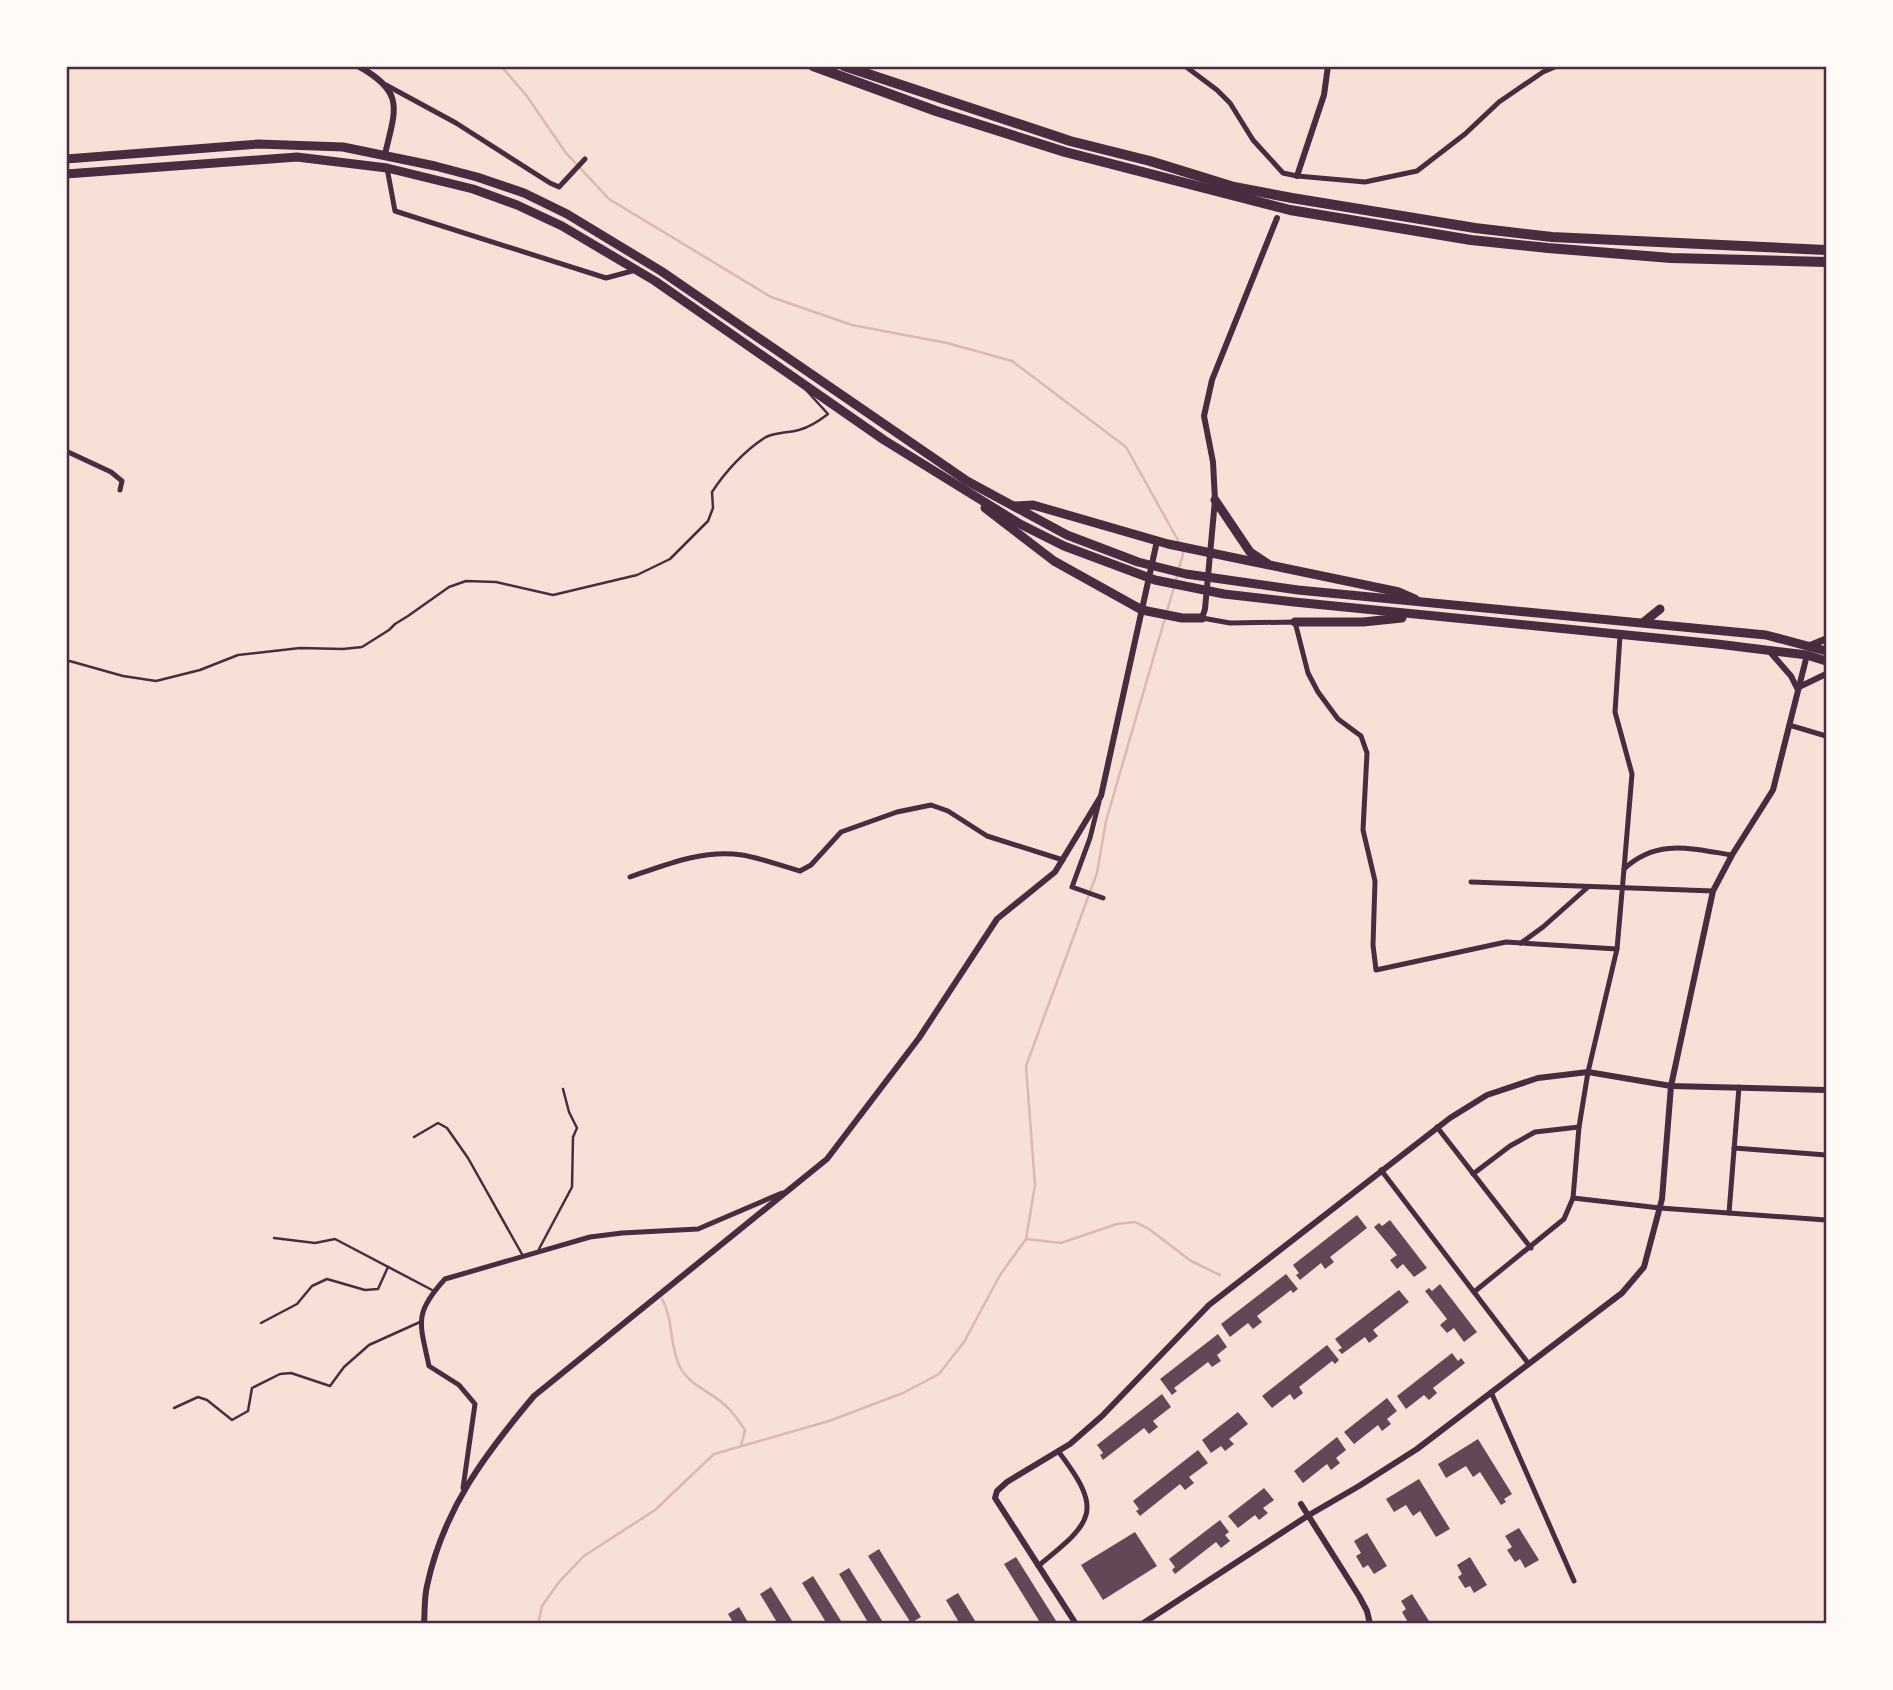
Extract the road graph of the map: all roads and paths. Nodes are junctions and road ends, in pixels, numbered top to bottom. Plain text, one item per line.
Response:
1 (358, 66) edge
2 (813, 66) edge
3 (844, 66) edge
4 (1185, 66) edge
5 (1328, 66) edge
6 (1557, 66) edge
7 (386, 85) junction
8 (385, 154) junction
9 (66, 159) edge
10 (583, 161) dead end
11 (387, 167) junction
12 (66, 174) edge
13 (1297, 176) junction
14 (1277, 218) dead end
15 (1826, 250) edge
16 (1826, 262) edge
17 (636, 270) junction
18 (789, 373) junction
19 (66, 451) edge
20 (962, 489) junction
21 (120, 490) dead end
22 (1215, 500) junction
23 (1012, 507) junction
24 (1157, 541) junction
25 (1210, 554) junction
26 (1272, 567) junction
27 (1424, 603) junction
28 (1660, 609) dead end
29 (1142, 610) junction
30 (1420, 616) junction
31 (1202, 618) junction
32 (1621, 621) junction
33 (1295, 622) junction
34 (1644, 622) junction
35 (1620, 636) junction
36 (1826, 639) edge
37 (1826, 649) edge
38 (1770, 651) junction
39 (1808, 651) junction
40 (66, 660) edge
41 (1826, 661) edge
42 (1826, 674) edge
43 (1797, 688) junction
44 (1789, 725) junction
45 (1826, 736) edge
46 (1101, 796) junction
47 (1732, 855) junction
48 (1063, 860) junction
49 (1624, 869) junction
50 (630, 877) dead end
51 (1471, 882) dead end
52 (1588, 887) junction
53 (1622, 888) junction
54 (1713, 891) junction
55 (1101, 897) dead end
56 (1520, 943) junction
57 (1618, 949) junction
58 (1588, 1072) junction
59 (1671, 1086) junction
60 (1739, 1087) junction
61 (563, 1089) dead end
62 (1826, 1090) edge
63 (1437, 1127) junction
64 (1579, 1127) junction
65 (414, 1137) dead end
66 (1734, 1148) junction
67 (1826, 1155) edge
68 (1381, 1170) junction
69 (1473, 1174) junction
70 (791, 1189) junction
71 (1573, 1198) junction
72 (1660, 1208) junction
73 (1730, 1213) junction
74 (1826, 1220) edge
75 (274, 1238) dead end
76 (1531, 1248) junction
77 (537, 1252) junction
78 (523, 1256) junction
79 (388, 1267) junction
80 (434, 1291) junction
81 (1474, 1292) junction
82 (419, 1322) junction
83 (261, 1323) dead end
84 (1528, 1363) junction
85 (1491, 1392) junction
86 (174, 1408) dead end
87 (1058, 1451) junction
88 (463, 1488) junction
89 (1301, 1504) dead end
90 (1309, 1515) junction
91 (1038, 1566) junction
92 (1574, 1581) dead end
93 (424, 1623) edge
94 (1076, 1623) edge
95 (1142, 1623) edge
96 (1370, 1623) edge

1 - 7 street
2 - 16 highway
3 - 15 highway
4 - 13 street
5 - 13 street
6 - 13 street
7 - 8 street
7 - 10 street
8 - 9 highway
8 - 11 highway
8 - 23 highway
11 - 12 highway
11 - 17 highway
11 - 17 street
14 - 22 street
17 - 18 highway
18 - 20 highway
18 - 40 lane
19 - 21 street
20 - 29 highway
20 - 30 highway
22 - 25 street
22 - 26 highway
23 - 24 highway
23 - 27 highway
24 - 25 highway
24 - 29 street
25 - 26 highway
25 - 31 street
26 - 27 highway
27 - 32 highway
28 - 34 highway
29 - 31 highway
29 - 46 street
30 - 33 highway
30 - 35 highway
31 - 33 street
32 - 34 highway
32 - 35 highway
33 - 56 street
34 - 39 highway
35 - 38 highway
35 - 49 street
36 - 39 main road
37 - 39 highway
38 - 39 highway
38 - 43 street
39 - 41 highway
39 - 43 street
42 - 43 street
43 - 44 street
44 - 45 street
44 - 47 street
46 - 48 street
46 - 55 street
47 - 49 street
47 - 54 street
48 - 50 street
48 - 70 street
49 - 53 street
51 - 52 street
52 - 53 street
52 - 56 street
53 - 54 street
53 - 57 street
54 - 59 street
56 - 57 street
57 - 58 street
58 - 59 street
58 - 63 street
58 - 64 street
59 - 60 street
59 - 72 street
60 - 62 street
60 - 66 street
61 - 77 lane
63 - 68 street
63 - 69 street
64 - 69 street
64 - 71 street
65 - 78 lane
66 - 67 street
66 - 73 street
68 - 81 street
68 - 87 street
69 - 76 street
70 - 77 street
70 - 88 street
71 - 72 street
71 - 76 street
72 - 73 street
72 - 84 street
73 - 74 street
75 - 79 lane
76 - 81 street
77 - 78 street
78 - 80 street
79 - 80 lane
79 - 83 lane
80 - 82 street
81 - 84 street
82 - 86 lane
82 - 88 street
84 - 85 street
85 - 90 street
85 - 92 street
87 - 91 street
87 - 91 street
88 - 93 street
89 - 90 street
90 - 95 street
90 - 96 street
91 - 94 street

